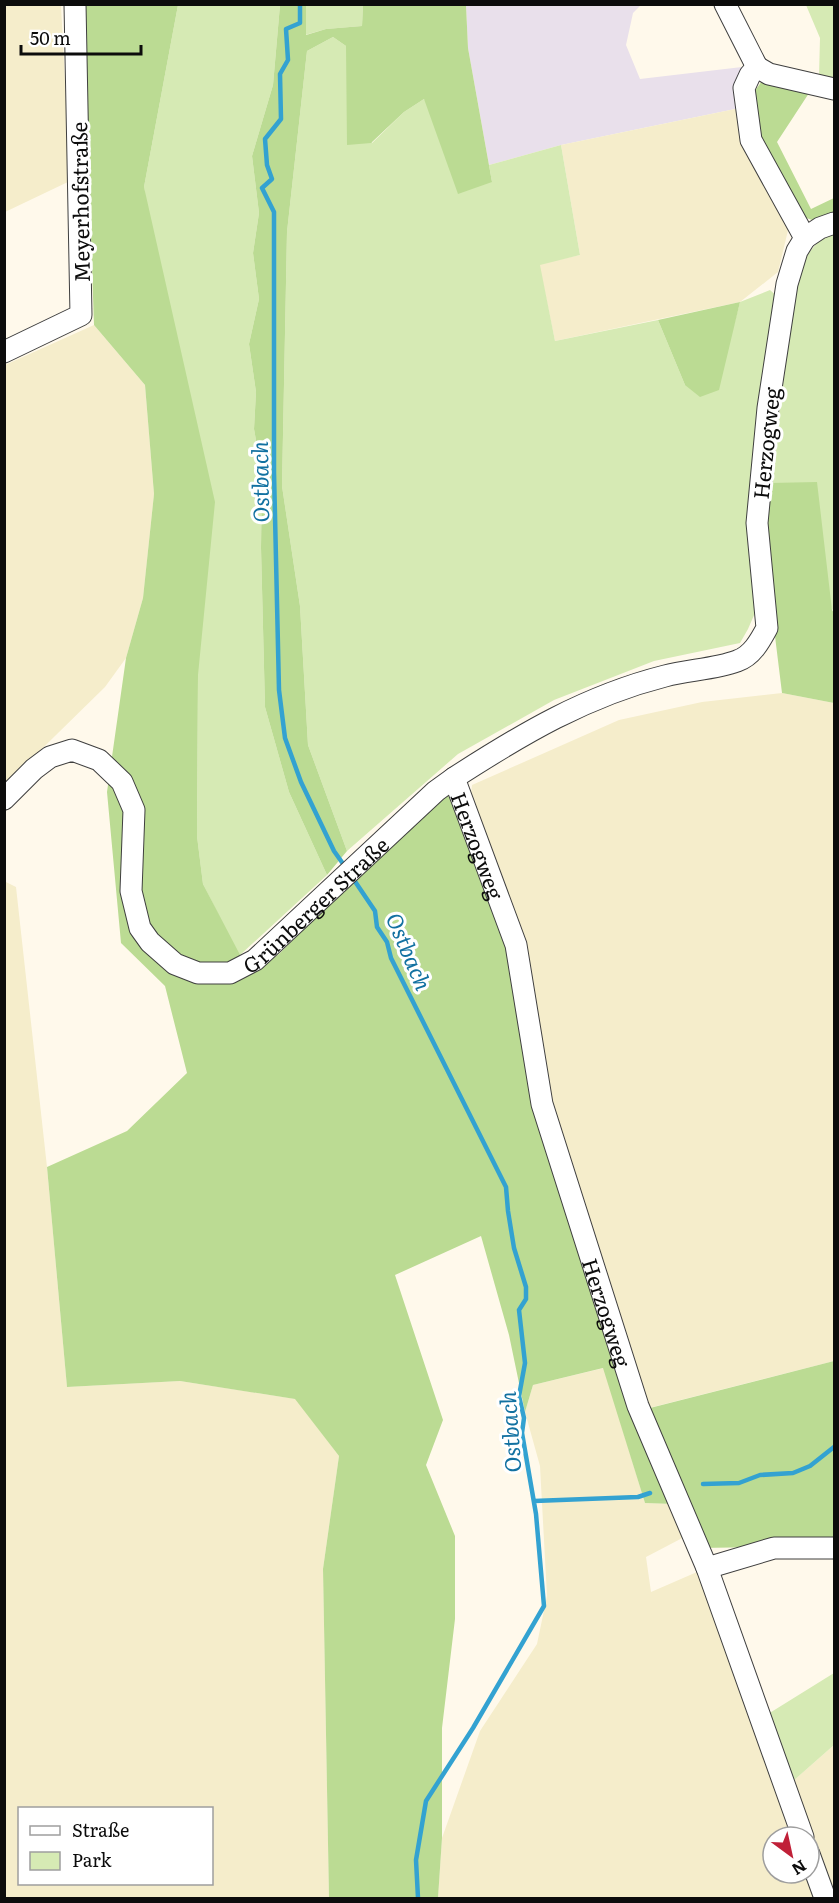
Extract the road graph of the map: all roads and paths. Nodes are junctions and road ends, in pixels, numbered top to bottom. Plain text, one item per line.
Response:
1 (75, 4) edge
2 (725, 4) edge
3 (757, 67) junction
4 (834, 89) edge
5 (834, 223) edge
6 (805, 238) junction
7 (4, 352) edge
8 (454, 778) junction
9 (4, 799) edge
10 (834, 1548) edge
11 (707, 1568) junction
12 (799, 1825) edge

1 - 7 street, Meyerhofstraße
2 - 3 street
3 - 4 street
3 - 6 street
5 - 6 street
6 - 8 street, Herzogweg
8 - 9 street, Grünberger Straße
8 - 11 street, Herzogweg
10 - 11 street
11 - 12 street, Herzogweg

